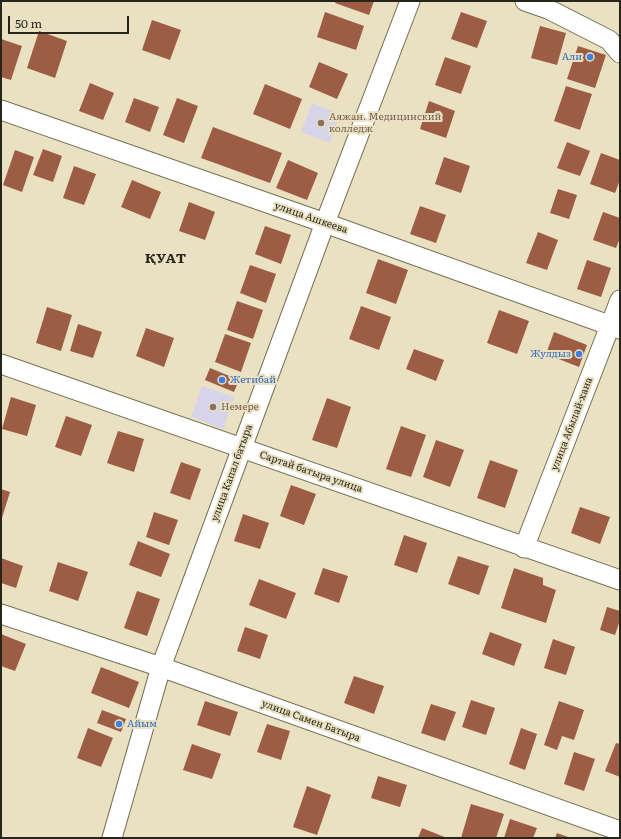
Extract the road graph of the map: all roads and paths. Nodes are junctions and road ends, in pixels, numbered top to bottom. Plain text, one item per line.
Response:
1 (410, 1) edge
2 (525, 1) edge
3 (620, 53) edge
4 (1, 110) edge
5 (324, 223) junction
6 (620, 300) edge
7 (615, 328) edge
8 (1, 364) edge
9 (242, 448) junction
10 (524, 548) junction
11 (620, 580) edge
12 (1, 614) edge
13 (161, 667) junction
14 (620, 831) edge
15 (112, 838) edge

1 - 5 street, улица Капал батыра
2 - 3 street
4 - 5 street, улица Ашкеева
5 - 7 street, улица Ашкеева
5 - 9 street, улица Капал батыра
6 - 7 street, улица Абылай-хана
7 - 10 street, улица Абылай-хана
8 - 9 street, Сартай батыра улица
9 - 10 street, Сартай батыра улица
9 - 13 street, улица Капал батыра
10 - 11 street, Сартай батыра улица
12 - 13 street, улица Самен Батыра
13 - 14 street, улица Самен Батыра
13 - 15 street, улица Капал батыра

